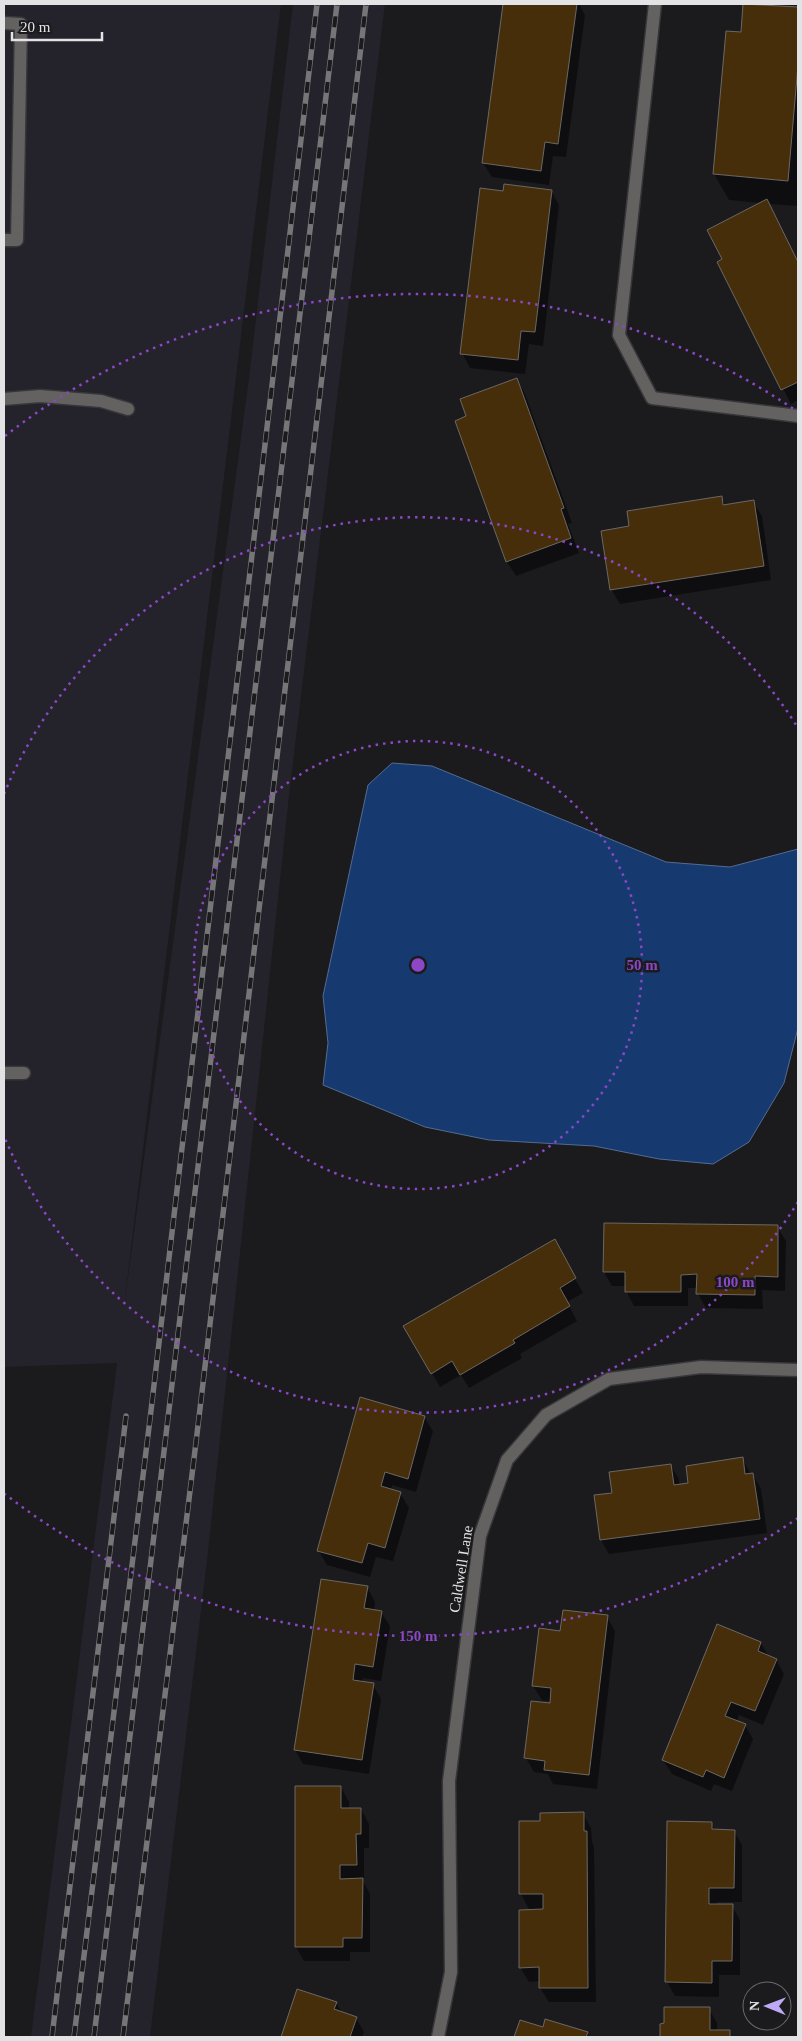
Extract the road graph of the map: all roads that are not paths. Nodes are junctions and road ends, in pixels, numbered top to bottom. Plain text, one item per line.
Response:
1 (655, 4) edge
2 (4, 23) edge
3 (4, 240) edge
4 (4, 399) edge
5 (128, 409) dead end
6 (798, 416) edge
7 (4, 1073) edge
8 (24, 1073) dead end
9 (798, 1370) edge
10 (438, 2037) edge

1 - 6 street
2 - 3 street
4 - 5 street
7 - 8 street
9 - 10 street, Caldwell Lane

